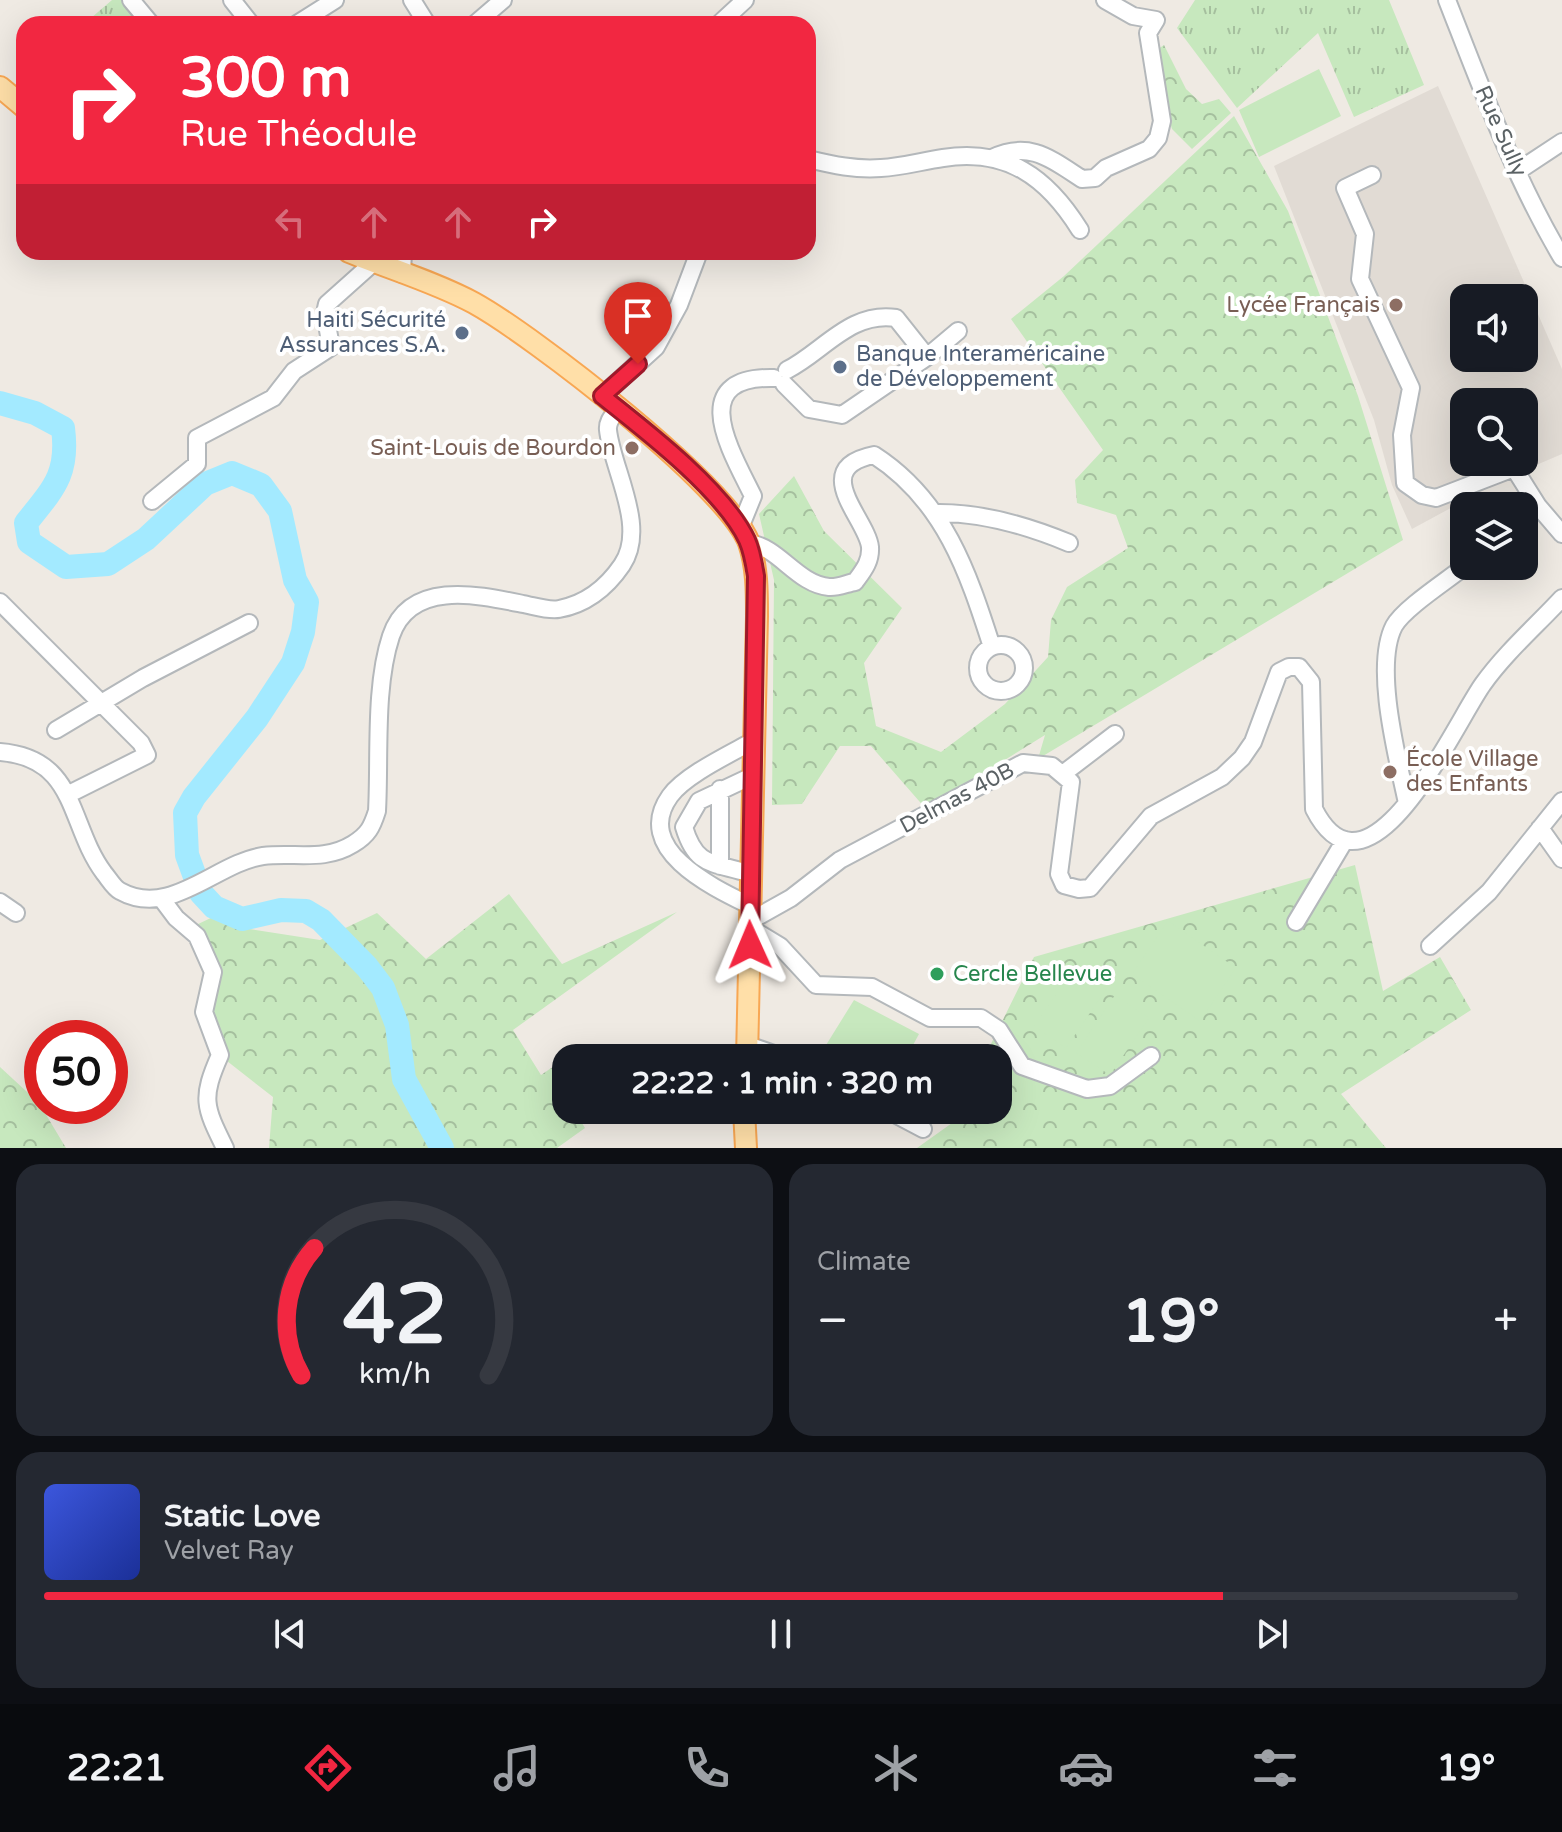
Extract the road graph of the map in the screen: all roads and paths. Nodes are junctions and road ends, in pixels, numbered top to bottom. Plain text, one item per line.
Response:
1 (131, 0) edge
2 (232, 0) edge
3 (335, 0) edge
4 (503, 0) edge
5 (745, 0) edge
6 (1105, 0) edge
7 (1447, 0) edge
8 (144, 16) edge
9 (245, 16) edge
10 (310, 16) edge
11 (484, 16) edge
12 (728, 16) edge
13 (0, 87) edge
14 (16, 100) edge
15 (1562, 142) edge
16 (992, 158) junction
17 (816, 161) edge
18 (1518, 171) junction
19 (1372, 175) dead end
20 (1080, 230) dead end
21 (1562, 258) edge
22 (369, 260) edge
23 (403, 260) edge
24 (696, 260) edge
25 (374, 262) junction
26 (402, 274) junction
27 (958, 331) dead end
28 (927, 357) junction
29 (782, 378) junction
30 (610, 402) junction
31 (1452, 492) edge
32 (1529, 492) edge
33 (1450, 493) edge
34 (152, 501) dead end
35 (1538, 506) edge
36 (935, 513) junction
37 (1562, 534) edge
38 (744, 536) junction
39 (1069, 543) dead end
40 (1450, 578) edge
41 (1562, 598) edge
42 (0, 602) edge
43 (249, 623) dead end
44 (992, 647) dead end
45 (99, 703) junction
46 (56, 730) dead end
47 (1115, 734) dead end
48 (753, 741) junction
49 (0, 752) edge
50 (1064, 773) junction
51 (752, 776) junction
52 (720, 789) junction
53 (69, 794) junction
54 (1562, 801) edge
55 (1407, 803) junction
56 (1540, 828) junction
57 (1345, 840) junction
58 (1562, 859) edge
59 (720, 866) junction
60 (748, 873) junction
61 (161, 898) junction
62 (0, 902) edge
63 (16, 913) dead end
64 (750, 918) junction
65 (1296, 922) dead end
66 (1430, 946) dead end
67 (747, 1044) edge
68 (1151, 1056) dead end
69 (745, 1124) edge
70 (914, 1124) edge
71 (923, 1129) dead end
72 (225, 1148) edge
73 (746, 1148) edge

1 - 8 street
2 - 9 street
3 - 10 street
4 - 11 street
5 - 12 street
6 - 16 street
7 - 18 street, Rue Sully
13 - 14 main road
15 - 18 street
16 - 17 street
16 - 20 street
18 - 21 street, Rue Sully
19 - 33 street
22 - 25 main road
23 - 26 street
24 - 30 street
25 - 26 main road
25 - 34 street
26 - 30 main road
27 - 28 street
28 - 29 street
28 - 29 street
29 - 38 street
30 - 38 main road
30 - 61 street
31 - 32 street
35 - 37 street
36 - 38 street
36 - 39 street
36 - 44 street
38 - 48 main road
40 - 55 street
41 - 55 street
42 - 45 street
43 - 45 street
45 - 46 street
45 - 53 street
47 - 50 street
48 - 51 main road
48 - 64 street
49 - 53 street
50 - 57 street
50 - 64 street, Delmas 40B
51 - 52 street
51 - 60 main road
52 - 59 street
52 - 59 street
53 - 61 street
54 - 56 street
55 - 57 street
56 - 58 street
56 - 66 street
57 - 65 street
59 - 60 street
60 - 64 main road
61 - 72 street
62 - 63 street
64 - 67 main road
64 - 68 street
69 - 73 main road
70 - 71 street

